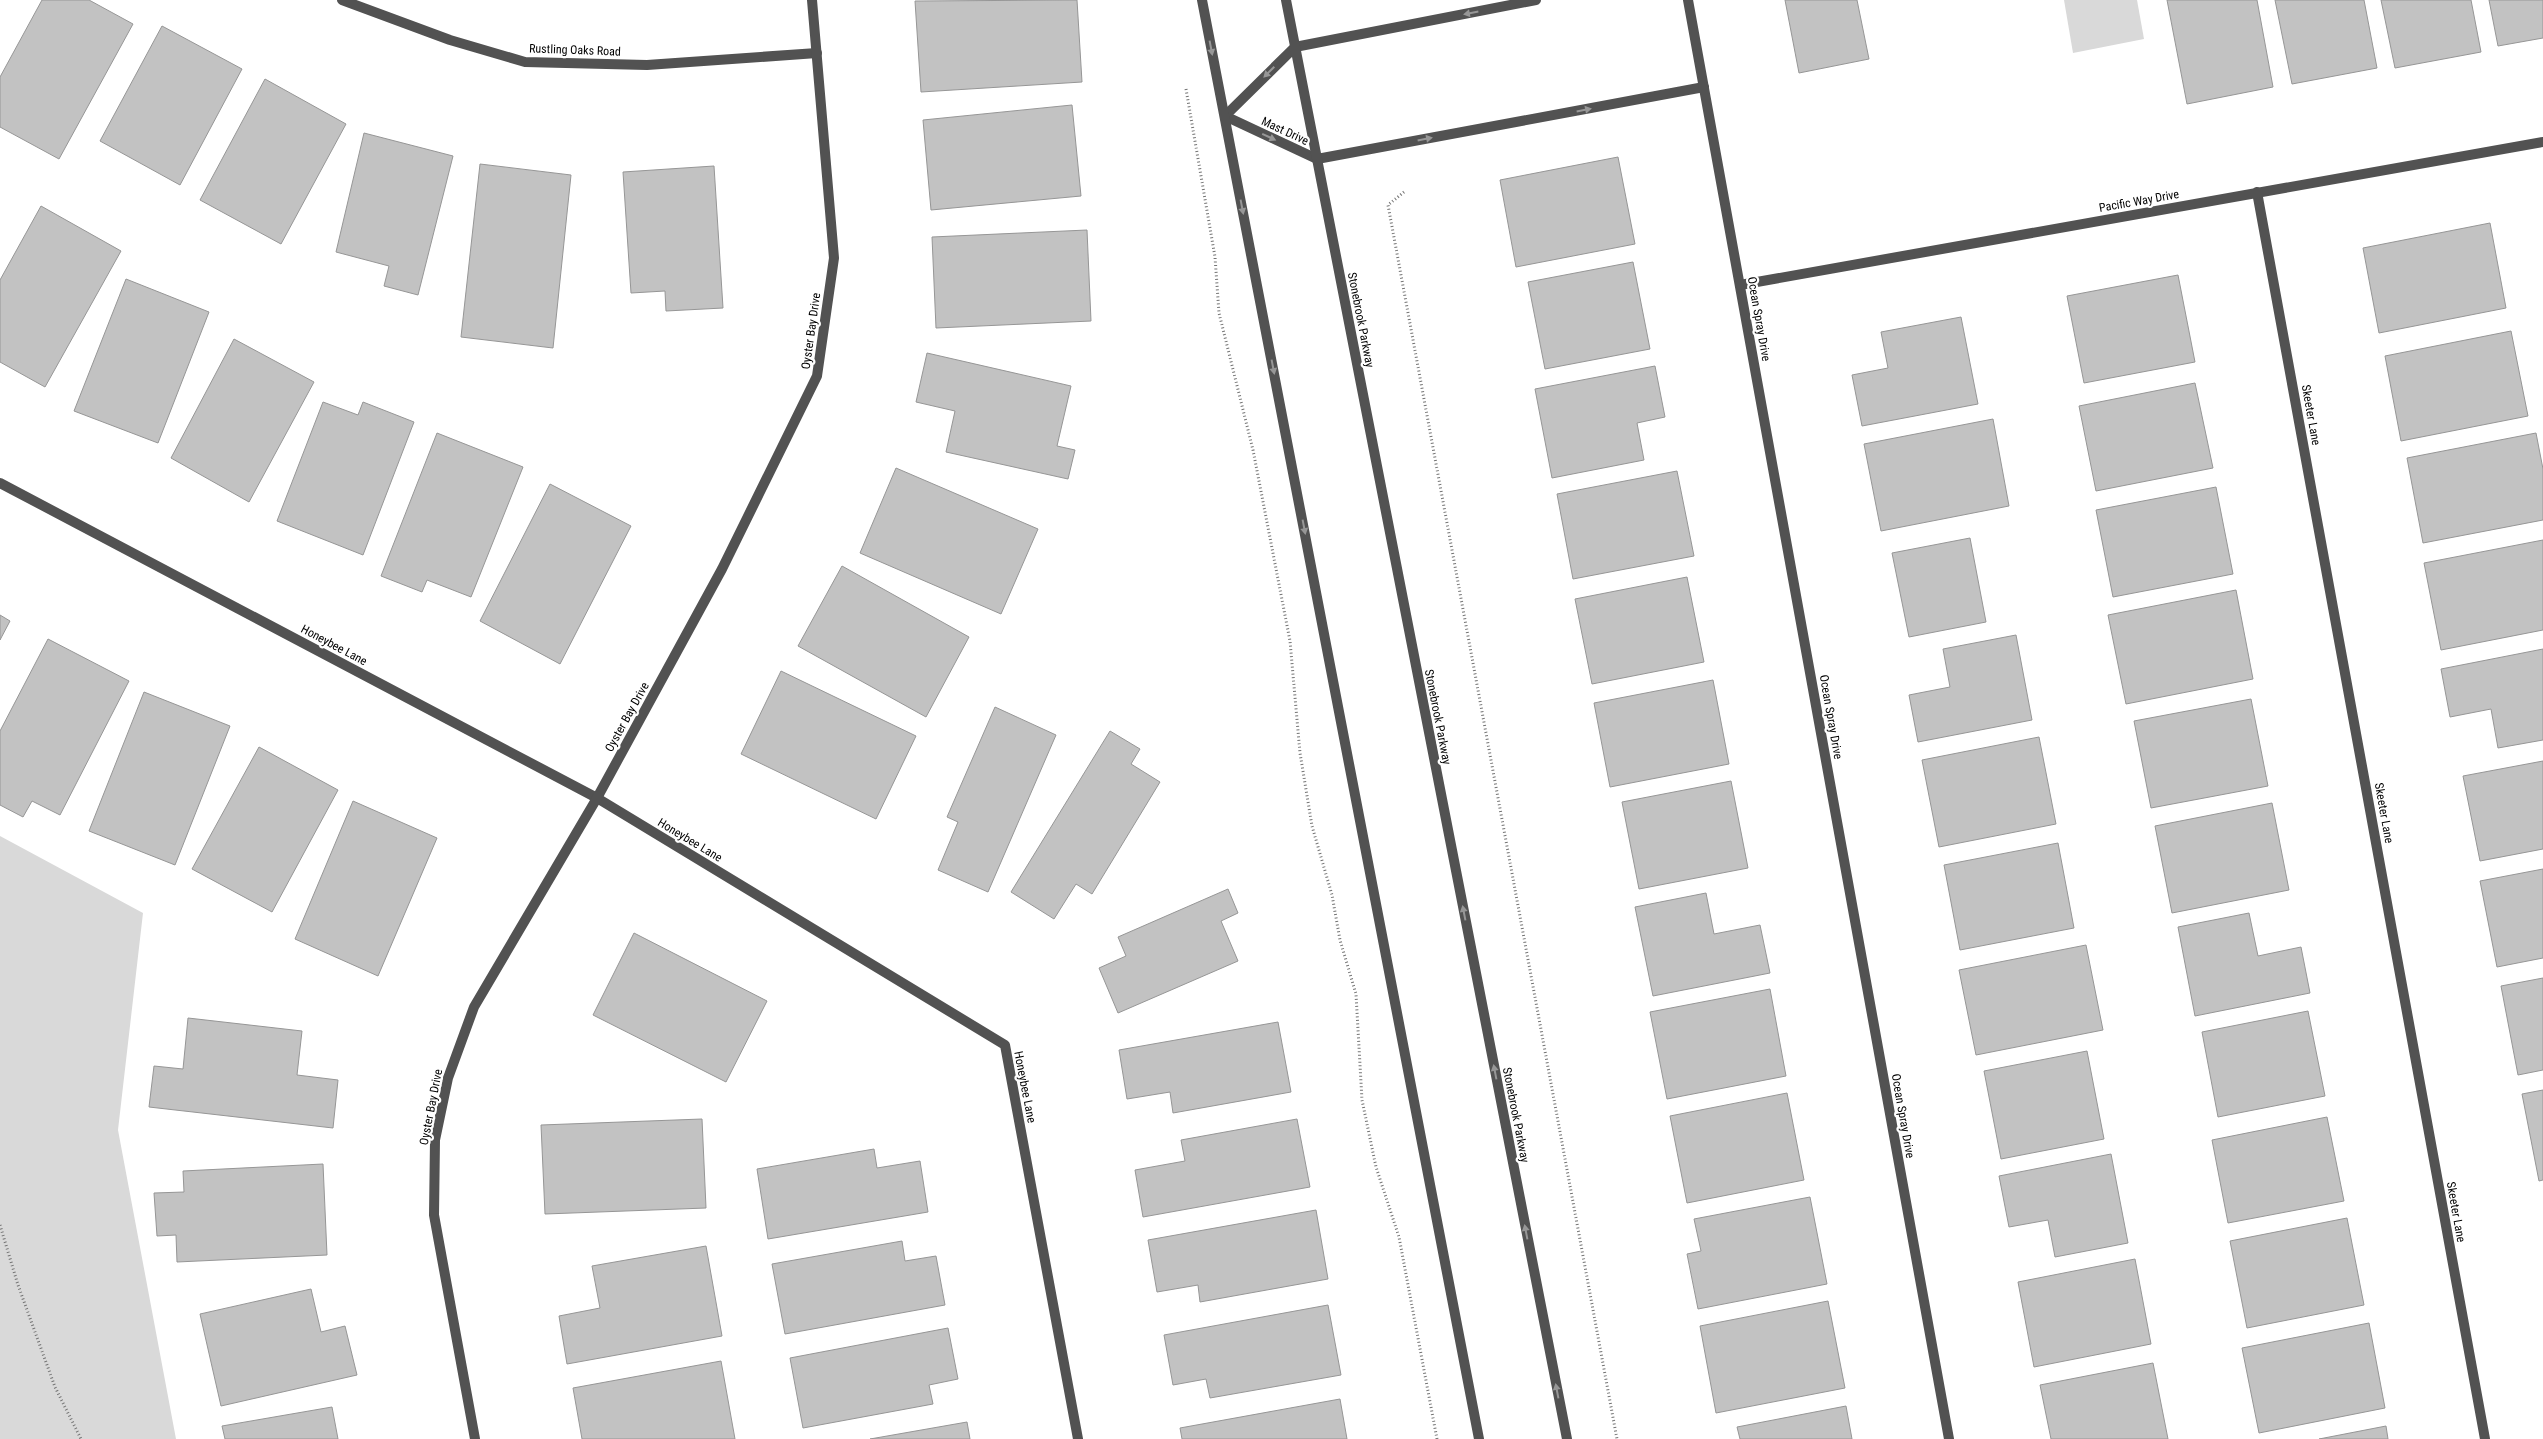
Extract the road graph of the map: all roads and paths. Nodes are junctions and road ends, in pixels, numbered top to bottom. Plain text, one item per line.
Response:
1 (342, 0) edge
2 (812, 0) edge
3 (1202, 0) edge
4 (1286, 0) edge
5 (1536, 0) edge
6 (1688, 0) edge
7 (1295, 47) junction
8 (816, 53) junction
9 (1185, 83) dead end
10 (1704, 87) junction
11 (1225, 116) junction
12 (2543, 142) edge
13 (1317, 159) junction
14 (1404, 192) dead end
15 (2257, 192) junction
16 (1740, 285) junction
17 (0, 483) edge
18 (597, 798) junction
19 (0, 1225) edge
20 (81, 1439) edge
21 (475, 1439) edge
22 (1078, 1439) edge
23 (1437, 1439) edge
24 (1479, 1439) edge
25 (1567, 1439) edge
26 (1616, 1439) edge
27 (1949, 1439) edge
28 (2485, 1439) edge

1 - 8 street, Rustling Oaks Road
2 - 8 street, Oyster Bay Drive
3 -> 11 street
4 - 7 street, Stonebrook Parkway
5 -> 7 street
6 - 10 street, Ocean Spray Drive
7 -> 11 street
7 - 13 street, Stonebrook Parkway
8 - 18 street, Oyster Bay Drive
9 - 23 path
13 -> 10 street, Mast Drive
10 - 16 street, Ocean Spray Drive
11 -> 13 street, Mast Drive
11 -> 24 street
12 - 15 street, Pacific Way Drive
25 -> 13 street, Stonebrook Parkway
14 - 26 path
15 - 16 street, Pacific Way Drive
15 - 28 street, Skeeter Lane
16 - 27 street, Ocean Spray Drive
17 - 18 street, Honeybee Lane
18 - 21 street, Oyster Bay Drive
18 - 22 street, Honeybee Lane
19 - 20 path

